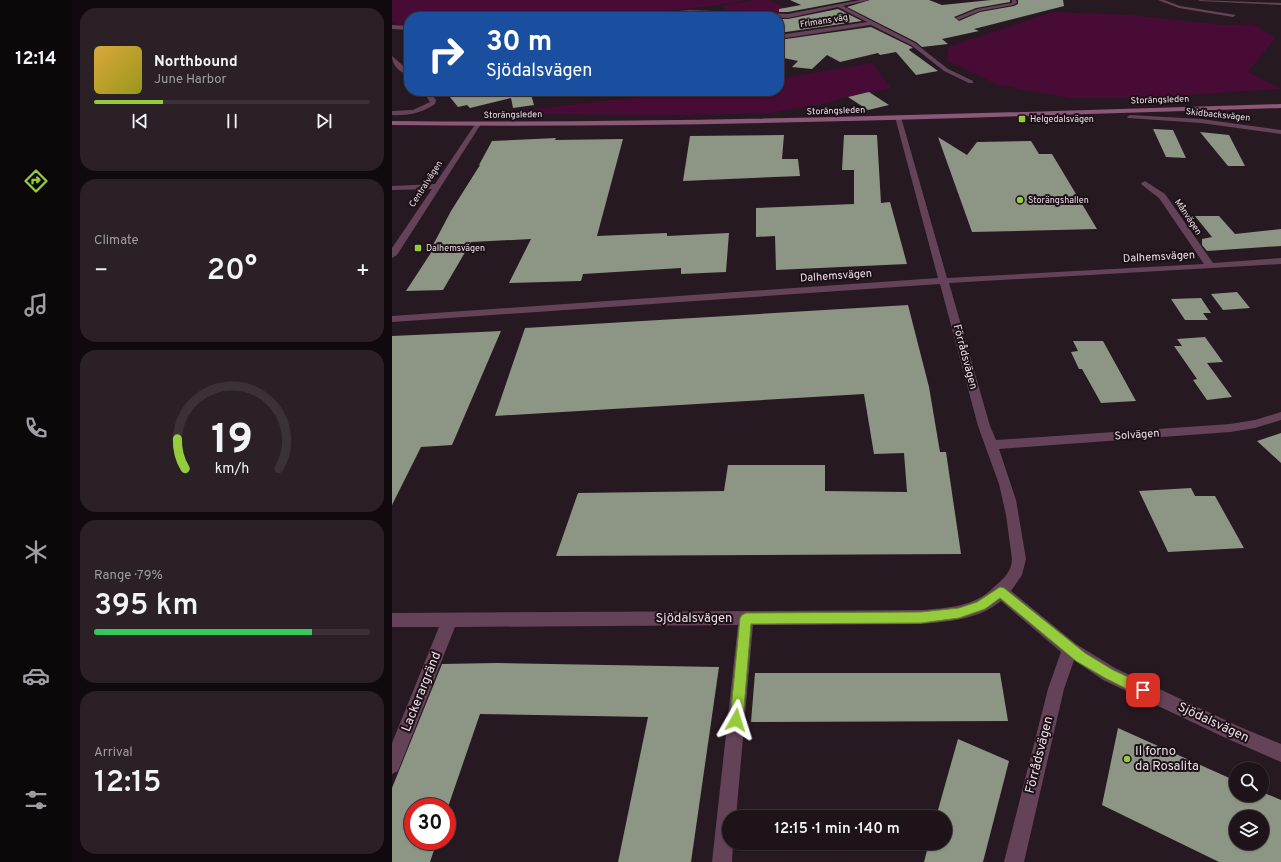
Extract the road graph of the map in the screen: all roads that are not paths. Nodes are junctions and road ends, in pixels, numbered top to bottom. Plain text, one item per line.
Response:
1 (867, 0) edge
2 (1014, 0) edge
3 (1160, 0) edge
4 (1200, 0) edge
5 (1268, 2) edge
6 (1281, 4) edge
7 (839, 6) junction
8 (680, 12) edge
9 (710, 12) edge
10 (1233, 15) dead end
11 (784, 16) edge
12 (958, 18) dead end
13 (872, 23) junction
14 (392, 27) edge
15 (404, 28) edge
16 (784, 36) edge
17 (392, 58) edge
18 (404, 70) edge
19 (971, 82) dead end
20 (430, 96) edge
21 (1281, 106) edge
22 (392, 114) edge
23 (898, 117) junction
24 (1130, 117) dead end
25 (392, 123) edge
26 (478, 124) junction
27 (1281, 132) edge
28 (1145, 183) dead end
29 (437, 186) junction
30 (392, 188) edge
31 (392, 255) edge
32 (1281, 261) edge
33 (1210, 266) junction
34 (944, 281) junction
35 (392, 319) edge
36 (1281, 416) edge
37 (992, 445) junction
38 (1000, 592) junction
39 (746, 618) junction
40 (450, 619) junction
41 (392, 620) edge
42 (1070, 648) junction
43 (1281, 753) edge
44 (392, 765) edge
45 (722, 862) edge
46 (1014, 862) edge

1 - 7 street
2 - 12 street
3 - 10 street
4 - 5 street
5 - 6 street
7 - 11 street
7 - 13 street
8 - 9 street
13 - 16 street, Frimans väg
13 - 19 street
14 - 15 street
17 - 18 street
20 - 22 street
21 - 23 main road, Storängsleden
23 - 26 main road, Storängsleden
23 - 34 street, Förrådsvägen
24 - 27 street, Skidbacksvägen
25 - 26 main road, Storängsleden
26 - 29 street, Centralvägen
28 - 33 street, Månvägen
29 - 30 street
29 - 31 street, Centralvägen
32 - 33 street, Dalhemsvägen
33 - 34 street, Dalhemsvägen
34 - 35 street, Dalhemsvägen
34 - 37 street, Förrådsvägen
36 - 37 street, Solvägen
37 - 38 street, Förrådsvägen
38 - 39 street, Sjödalsvägen
38 - 42 street, Sjödalsvägen
39 - 40 street, Sjödalsvägen
39 - 45 street
40 - 41 street, Sjödalsvägen
40 - 44 street, Lackerargränd
42 - 43 street, Sjödalsvägen
42 - 46 street, Förrådsvägen

